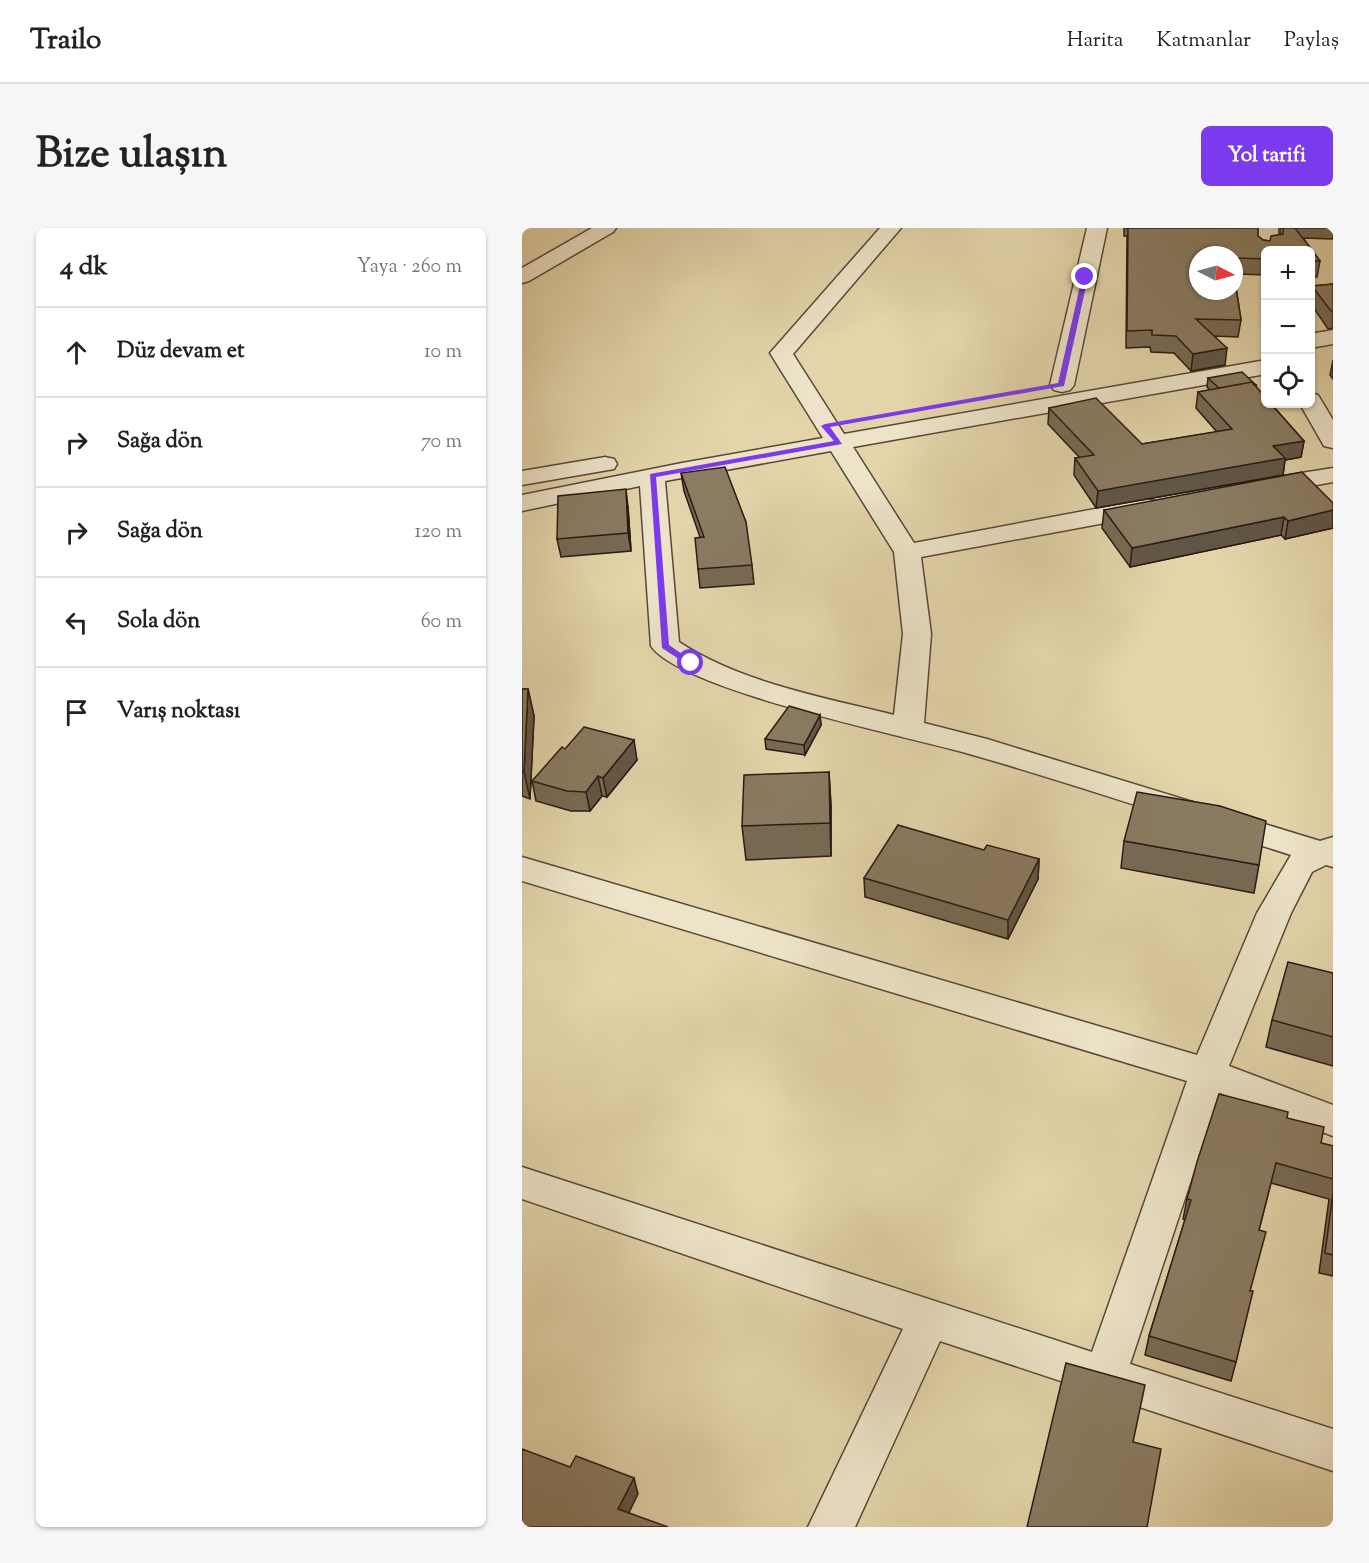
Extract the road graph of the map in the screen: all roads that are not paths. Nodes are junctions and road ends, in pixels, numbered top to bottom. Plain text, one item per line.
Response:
1 (606, 228) edge
2 (891, 228) edge
3 (1097, 228) edge
4 (1268, 228) edge
5 (1268, 246) edge
6 (522, 277) edge
7 (1333, 337) edge
8 (1315, 340) edge
9 (1261, 350) edge
10 (1333, 355) edge
11 (1315, 358) edge
12 (1261, 368) edge
13 (1062, 385) junction
14 (1315, 407) edge
15 (832, 434) junction
16 (1333, 441) edge
17 (1333, 475) edge
18 (652, 476) junction
19 (522, 478) edge
20 (1243, 491) edge
21 (1175, 502) edge
22 (522, 503) edge
23 (907, 552) junction
24 (908, 729) junction
25 (1330, 852) edge
26 (522, 869) edge
27 (1208, 1073) junction
28 (1333, 1120) edge
29 (522, 1184) edge
30 (929, 1319) junction
31 (1105, 1376) junction
32 (1333, 1450) edge
33 (831, 1527) edge

1 - 6 street
2 - 15 street
3 - 13 street
4 - 5 street
7 - 8 street
9 - 13 street
10 - 11 street
12 - 15 street
13 - 15 street
14 - 16 street
15 - 18 street
15 - 19 street
15 - 23 street
17 - 20 street
18 - 22 street
18 - 24 street
21 - 23 street
23 - 24 street
24 - 25 street
25 - 27 street
26 - 27 street
27 - 28 street
27 - 31 street
29 - 30 street
30 - 31 street
30 - 33 street
31 - 32 street

